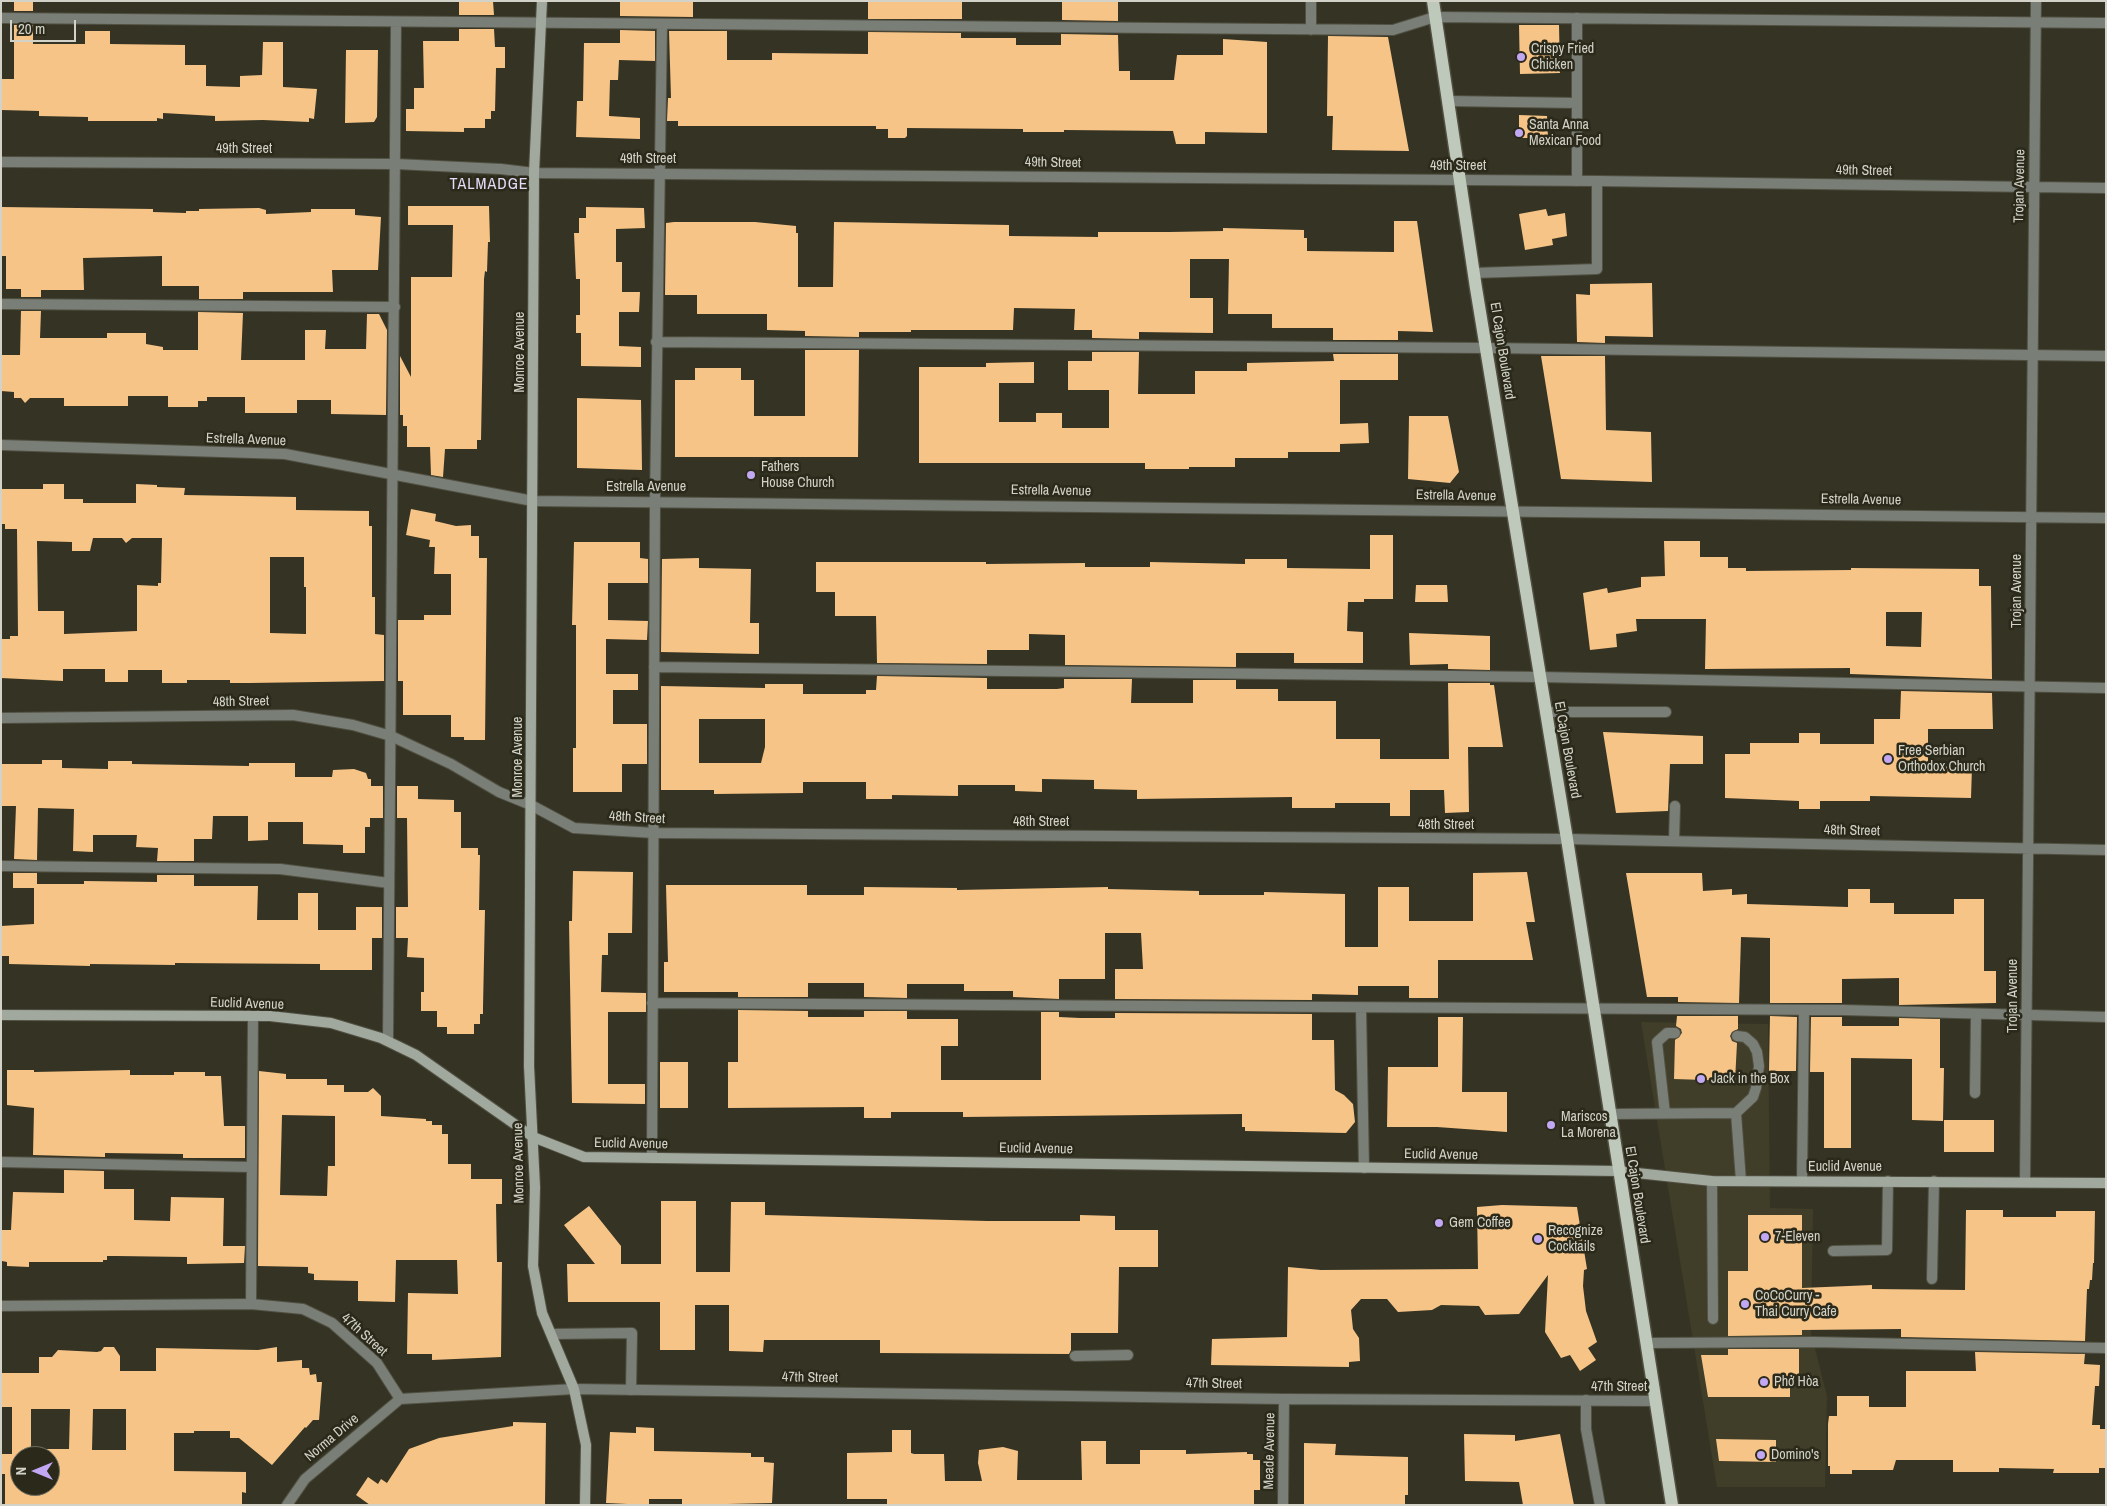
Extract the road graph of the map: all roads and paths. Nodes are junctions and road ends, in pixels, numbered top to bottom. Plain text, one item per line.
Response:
1 (542, 1) edge
2 (1311, 1) edge
3 (1433, 1) edge
4 (2036, 1) edge
5 (1435, 17) junction
6 (1, 18) edge
7 (1577, 18) junction
8 (396, 22) junction
9 (2036, 22) junction
10 (542, 23) junction
11 (2106, 23) edge
12 (662, 24) junction
13 (1311, 30) junction
14 (1448, 101) junction
15 (1577, 103) junction
16 (1, 162) edge
17 (396, 164) junction
18 (534, 173) junction
19 (658, 173) junction
20 (1460, 180) junction
21 (1577, 181) junction
22 (1597, 181) junction
23 (2034, 186) junction
24 (2106, 188) edge
25 (1474, 273) junction
26 (1, 304) edge
27 (395, 307) junction
28 (656, 342) junction
29 (1486, 348) junction
30 (2033, 354) junction
31 (2106, 356) edge
32 (1, 446) edge
33 (391, 475) junction
34 (533, 501) junction
35 (655, 501) junction
36 (1513, 510) junction
37 (2031, 516) junction
38 (2106, 518) edge
39 (654, 667) junction
40 (1539, 677) junction
41 (2030, 687) junction
42 (2106, 688) edge
43 (1545, 712) junction
44 (1666, 712) dead end
45 (1, 718) edge
46 (391, 736) junction
47 (531, 804) junction
48 (1675, 806) dead end
49 (654, 833) junction
50 (1567, 839) junction
51 (1674, 841) junction
52 (2028, 850) junction
53 (2106, 850) edge
54 (1, 866) edge
55 (389, 883) junction
56 (652, 1002) junction
57 (1361, 1008) junction
58 (1593, 1010) junction
59 (1804, 1010) junction
60 (1, 1015) edge
61 (1976, 1015) junction
62 (253, 1016) junction
63 (2027, 1017) junction
64 (2106, 1017) edge
65 (1676, 1033) dead end
66 (1737, 1036) dead end
67 (388, 1041) junction
68 (1975, 1093) dead end
69 (1736, 1112) junction
70 (1665, 1113) junction
71 (1609, 1114) junction
72 (533, 1137) junction
73 (652, 1158) junction
74 (1, 1162) edge
75 (252, 1166) junction
76 (1364, 1168) junction
77 (1618, 1171) junction
78 (1712, 1181) junction
79 (1741, 1181) junction
80 (1802, 1181) junction
81 (1888, 1181) junction
82 (1934, 1181) junction
83 (2025, 1182) junction
84 (2106, 1183) edge
85 (1833, 1251) dead end
86 (1932, 1279) dead end
87 (251, 1304) junction
88 (1, 1306) edge
89 (1713, 1320) dead end
90 (552, 1334) junction
91 (1646, 1343) junction
92 (2106, 1348) edge
93 (1128, 1355) dead end
94 (1075, 1356) dead end
95 (574, 1389) junction
96 (632, 1390) junction
97 (400, 1398) junction
98 (1284, 1398) junction
99 (1586, 1400) junction
100 (1655, 1401) junction
101 (287, 1505) edge
102 (585, 1505) edge
103 (1283, 1505) edge
104 (1600, 1505) edge
105 (1672, 1505) edge

1 - 10 main road, Monroe Avenue
2 - 13 street
3 - 5 main road, El Cajon Boulevard
4 - 9 street, Trojan Avenue
5 - 7 street
5 - 13 street
5 - 14 main road, El Cajon Boulevard
6 - 8 street
7 - 9 street
7 - 15 street
8 - 10 street
8 - 17 street
9 - 11 street
9 - 23 street, Trojan Avenue
10 - 12 street
10 - 18 main road, Monroe Avenue
12 - 13 street
12 - 19 street
14 - 15 street
14 - 20 main road, El Cajon Boulevard
15 - 21 street
16 - 17 street, 49th Street
17 - 18 street, 49th Street
17 - 27 street
18 - 19 street, 49th Street
18 - 34 main road, Monroe Avenue
19 - 20 street, 49th Street
19 - 28 street
20 - 21 street, 49th Street
20 - 25 main road, El Cajon Boulevard
21 - 22 street, 49th Street
22 - 23 street, 49th Street
22 - 25 street
23 - 24 street, 49th Street
23 - 30 street, Trojan Avenue
25 - 29 main road, El Cajon Boulevard
26 - 27 street
27 - 33 street
28 - 29 street
28 - 35 street
29 - 30 street
29 - 36 main road, El Cajon Boulevard
30 - 31 street
30 - 37 street, Trojan Avenue
32 - 33 street, Estrella Avenue
33 - 34 street, Estrella Avenue
33 - 46 street
34 - 35 street, Estrella Avenue
34 - 47 main road, Monroe Avenue
35 - 36 street, Estrella Avenue
35 - 39 street
36 - 37 street, Estrella Avenue
36 - 40 main road, El Cajon Boulevard
37 - 38 street, Estrella Avenue
37 - 41 street, Trojan Avenue
39 - 40 street
39 - 49 street
40 - 41 street
40 - 43 main road, El Cajon Boulevard
41 - 42 street
41 - 52 street, Trojan Avenue
43 - 44 street
43 - 50 main road, El Cajon Boulevard
45 - 46 street, 48th Street
46 - 47 street, 48th Street
46 - 55 street
47 - 49 street, 48th Street
47 - 72 main road, Monroe Avenue
48 - 51 street
49 - 50 street, 48th Street
49 - 56 street
50 - 51 street, 48th Street
50 - 58 main road, El Cajon Boulevard
51 - 52 street, 48th Street
52 - 53 street, 48th Street
52 - 63 street, Trojan Avenue
54 - 55 street
55 - 67 street
56 - 57 street
56 - 73 street
57 - 58 street
57 - 76 street
58 - 59 street
58 - 71 main road, El Cajon Boulevard
59 - 61 street
59 - 80 street
60 - 62 main road, Euclid Avenue
61 - 63 street
61 - 68 street
62 - 67 main road, Euclid Avenue
62 - 75 street
63 - 64 street
63 - 83 street, Trojan Avenue
65 - 70 street
66 - 69 street
67 - 72 main road, Euclid Avenue
69 - 70 street
69 - 79 street
70 - 71 street
71 - 77 main road, El Cajon Boulevard
72 - 73 main road, Euclid Avenue
72 - 90 main road, Monroe Avenue
73 - 76 main road, Euclid Avenue
74 - 75 street
75 - 87 street
76 - 77 main road, Euclid Avenue
77 - 78 main road, Euclid Avenue
77 - 91 main road, El Cajon Boulevard
78 - 79 main road, Euclid Avenue
78 - 89 street
79 - 80 main road, Euclid Avenue
80 - 81 main road, Euclid Avenue
81 - 82 main road, Euclid Avenue
81 - 85 street
82 - 83 main road, Euclid Avenue
82 - 86 street
83 - 84 main road, Euclid Avenue
87 - 88 street, 47th Street
87 - 97 street, 47th Street
90 - 95 main road, Monroe Avenue
90 - 96 street
91 - 92 street
91 - 100 main road, El Cajon Boulevard
93 - 94 street
95 - 96 street, 47th Street
95 - 97 street, 47th Street
95 - 102 main road, Monroe Avenue
96 - 98 street, 47th Street
97 - 101 street, Norma Drive
98 - 99 street, 47th Street
98 - 103 street, Meade Avenue
99 - 100 street, 47th Street
99 - 104 street
100 - 105 main road, El Cajon Boulevard

